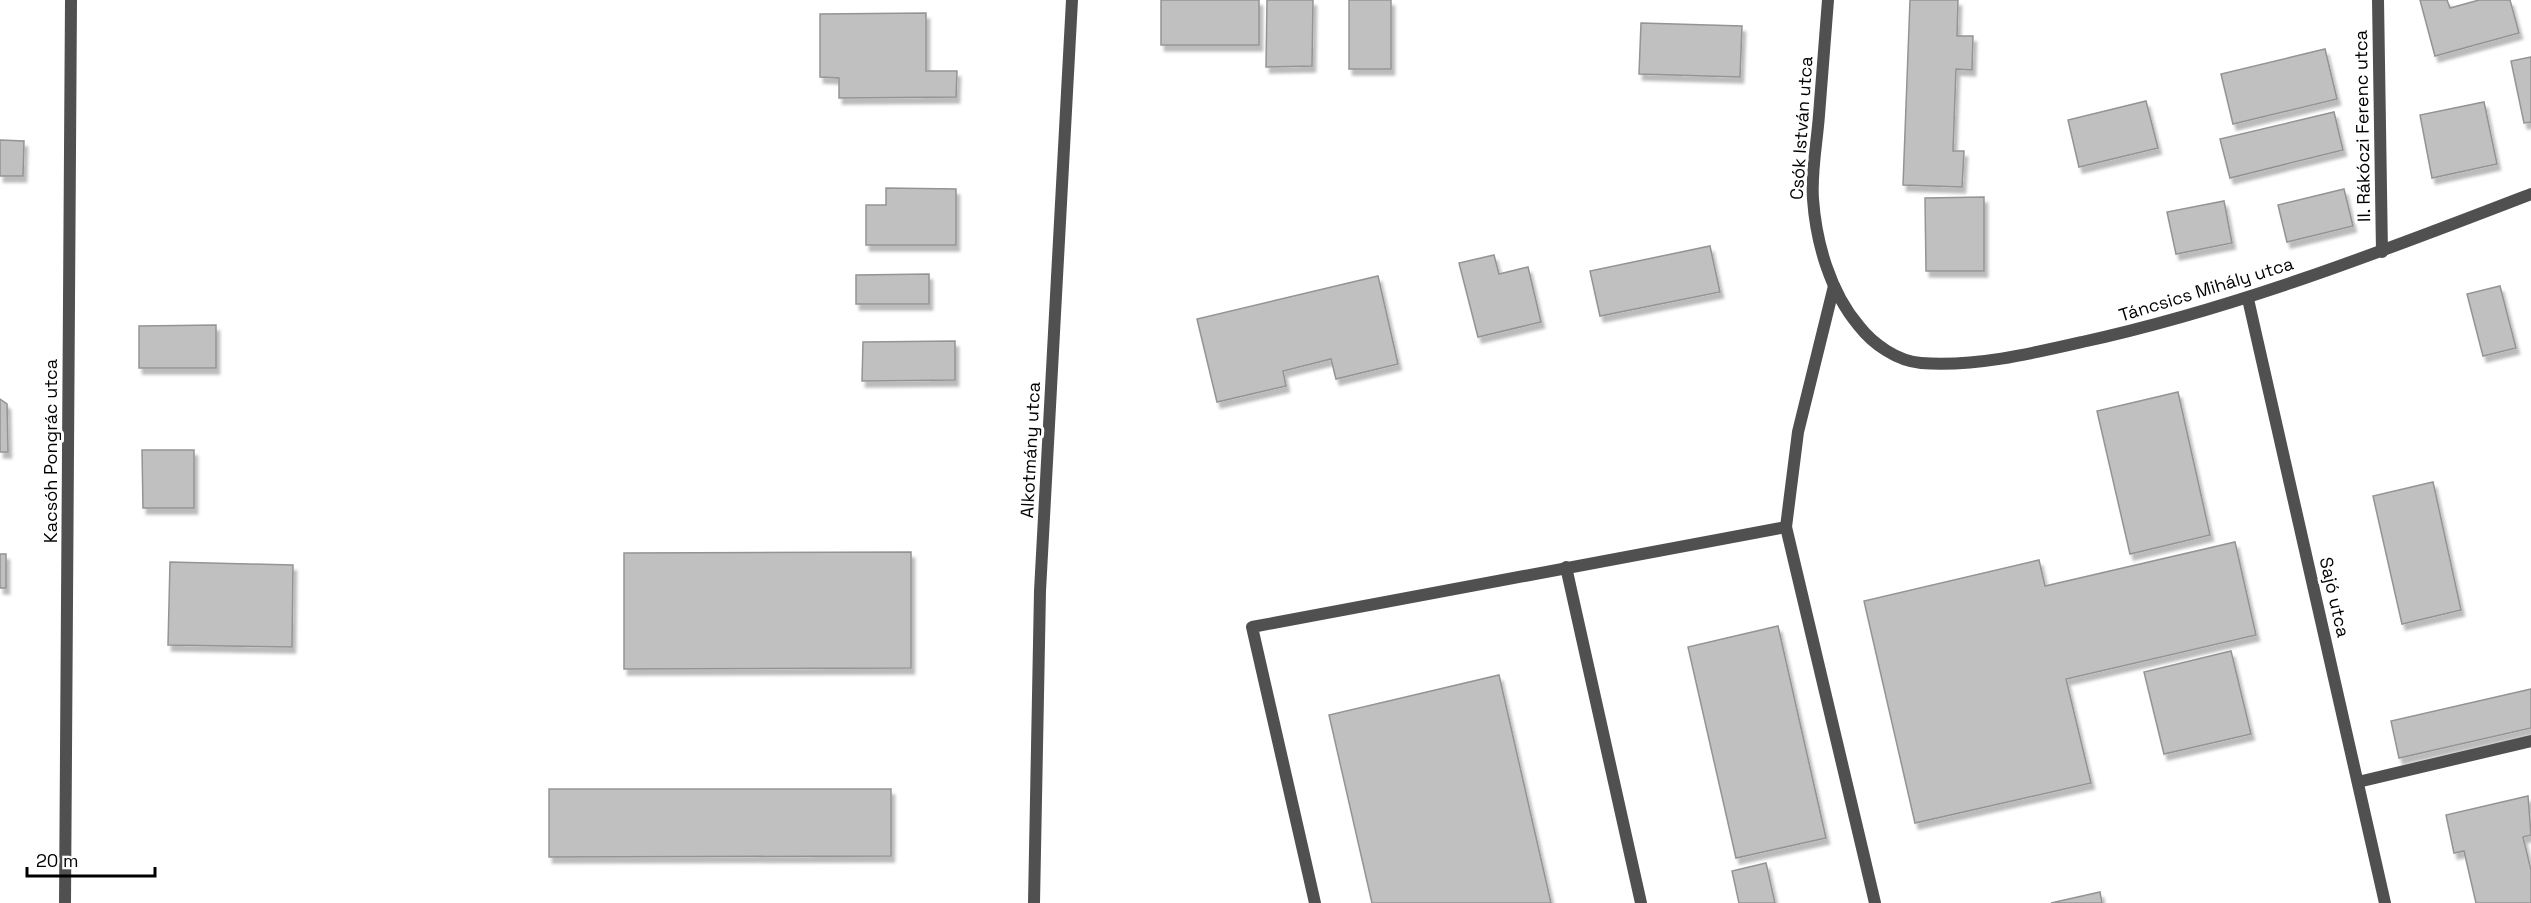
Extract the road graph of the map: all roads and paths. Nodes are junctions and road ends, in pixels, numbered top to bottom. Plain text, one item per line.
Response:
1 (71, 0) edge
2 (1072, 0) edge
3 (1828, 0) edge
4 (2378, 0) edge
5 (2531, 194) edge
6 (2382, 252) junction
7 (1834, 286) junction
8 (2248, 299) junction
9 (1881, 348) joint
10 (1786, 527) junction
11 (1566, 567) junction
12 (2531, 741) edge
13 (2358, 782) junction
14 (65, 903) edge
15 (1034, 903) edge
16 (1315, 903) edge
17 (1641, 903) edge
18 (1875, 903) edge
19 (2385, 903) edge

1 - 14 street, Kacsóh Pongrác utca
2 - 15 street, Alkotmány utca
3 - 7 street, Csók István utca
4 - 6 street, II. Rákóczi Ferenc utca
5 - 6 street, Táncsics Mihály utca
6 - 8 street, Táncsics Mihály utca
7 - 9 street, Csók István utca
7 - 10 street
8 - 9 street, Táncsics Mihály utca
8 - 13 street, Sajó utca
10 - 11 street
10 - 18 street
11 - 16 street
11 - 17 street
12 - 13 street
13 - 19 street, Sajó utca

